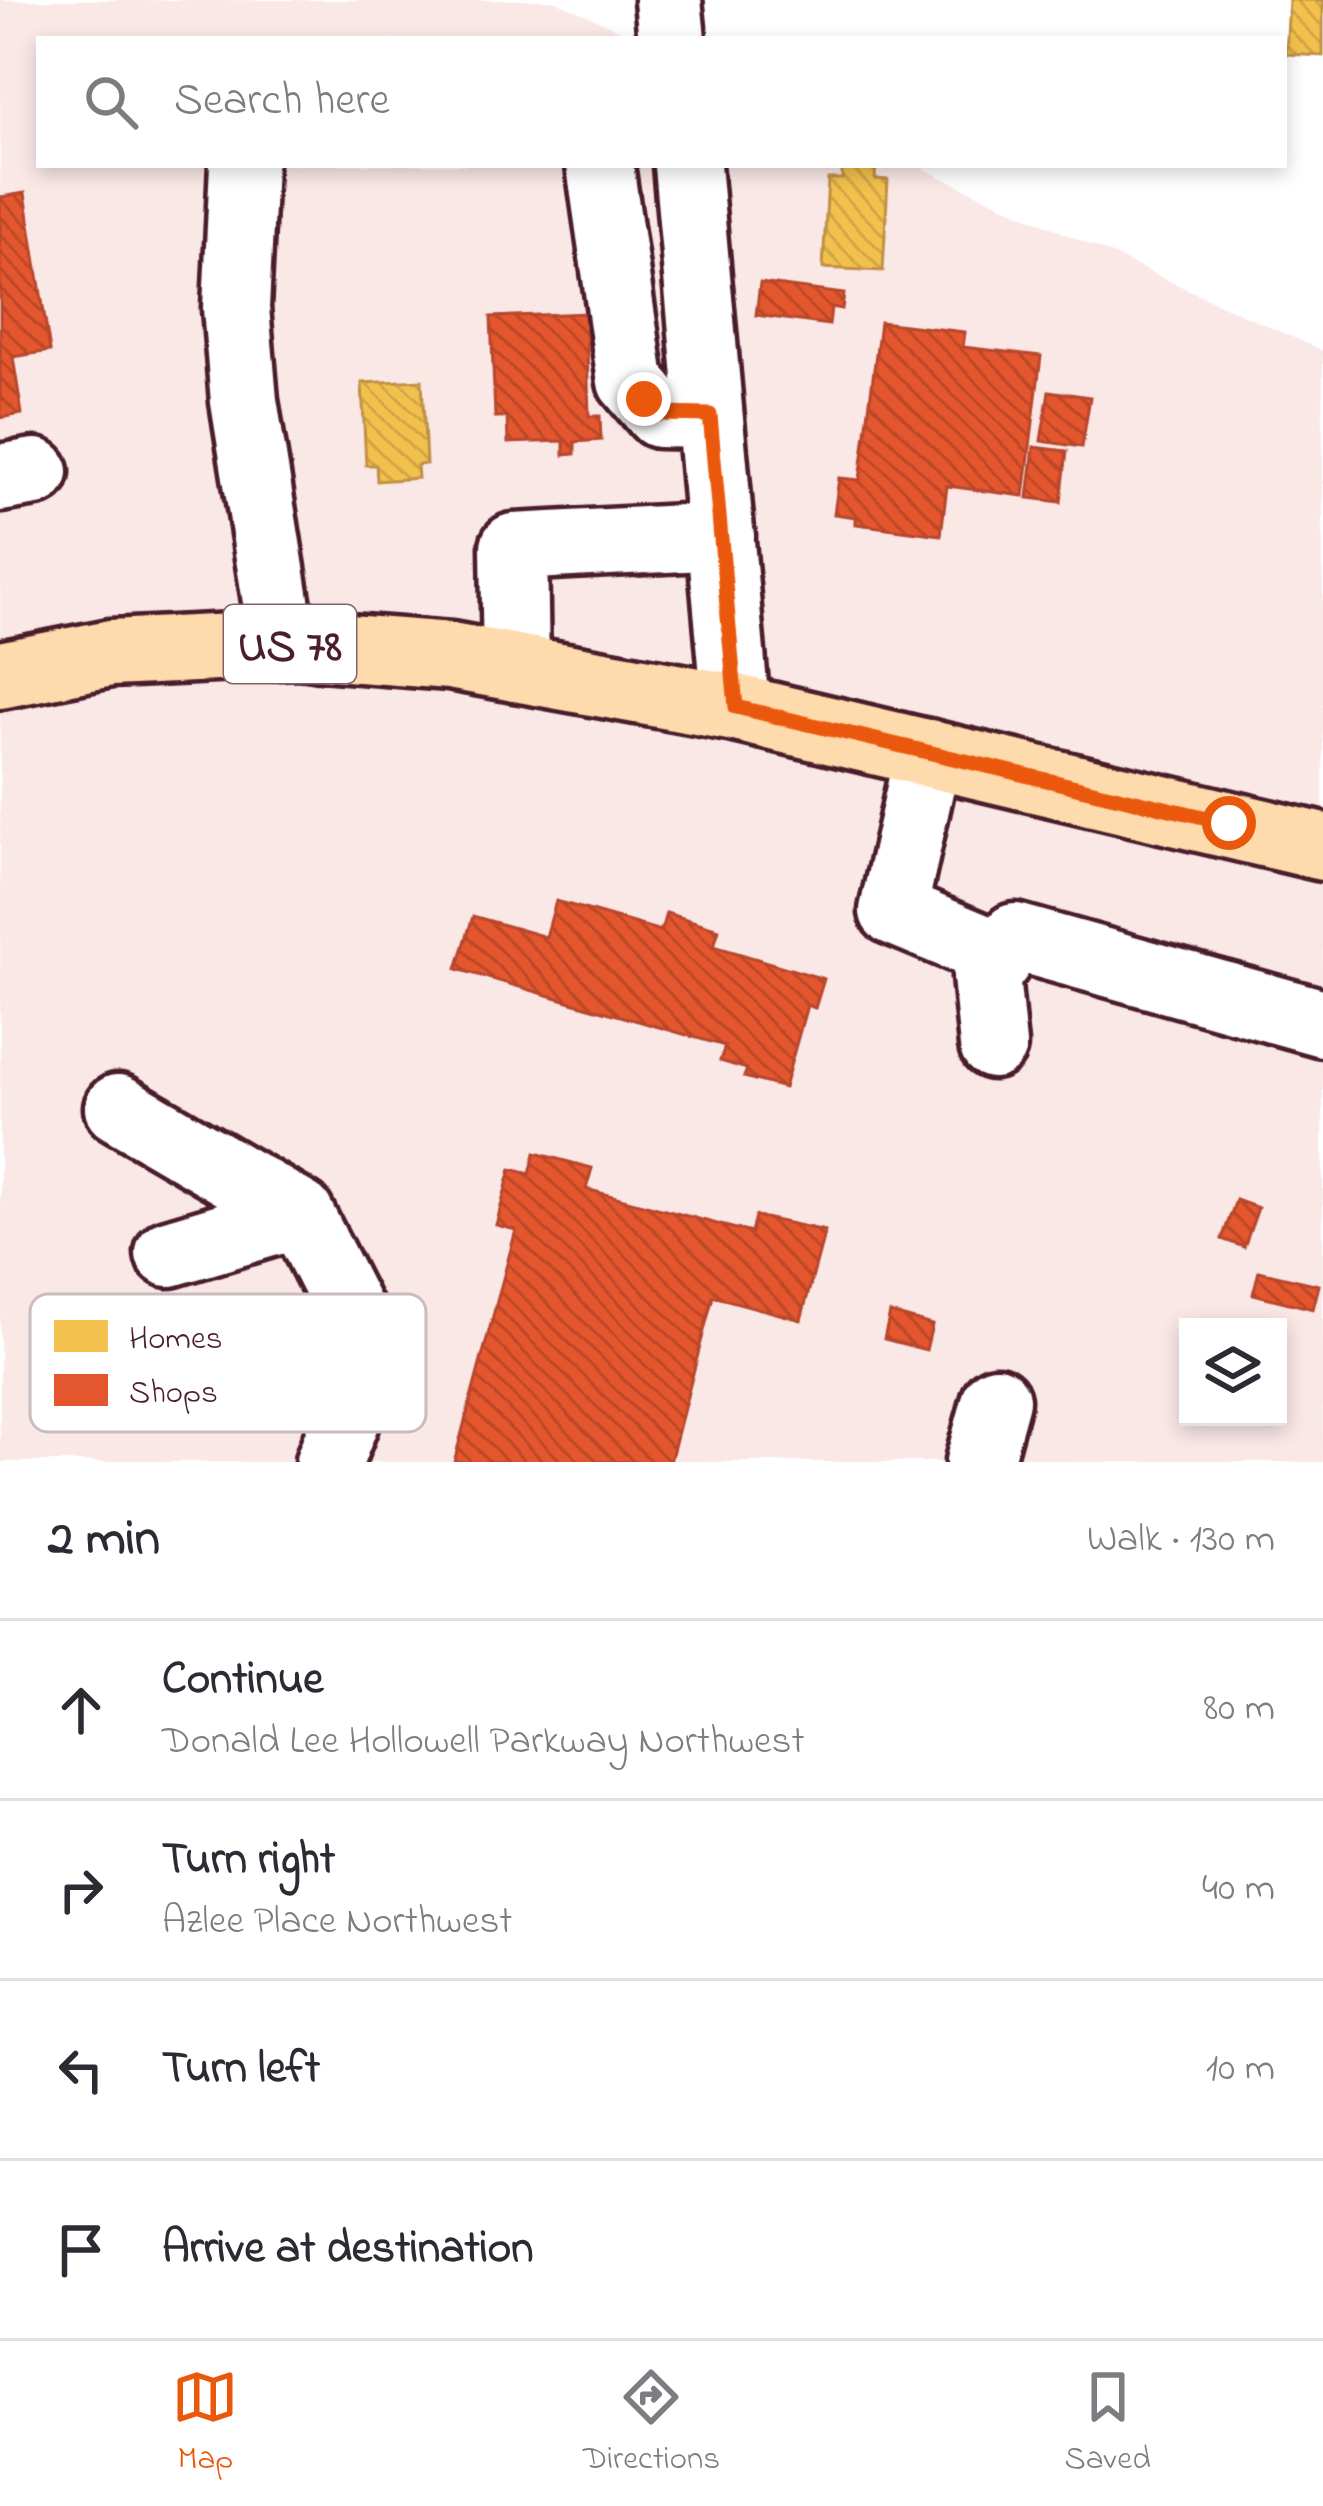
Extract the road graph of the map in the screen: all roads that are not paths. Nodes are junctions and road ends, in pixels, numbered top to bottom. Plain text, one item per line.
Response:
1 (668, 0) edge
2 (673, 36) edge
3 (243, 168) edge
4 (600, 168) edge
5 (687, 168) edge
6 (710, 415) junction
7 (721, 536) junction
8 (283, 644) junction
9 (516, 668) junction
10 (0, 675) edge
11 (736, 707) junction
12 (928, 753) junction
13 (1323, 847) edge
14 (1008, 946) junction
15 (1323, 1023) edge
16 (993, 1045) dead end
17 (118, 1108) dead end
18 (300, 1214) junction
19 (169, 1253) dead end
20 (322, 1294) edge
21 (995, 1400) dead end
22 (331, 1432) edge
23 (328, 1462) edge
24 (980, 1462) edge

1 - 2 street
3 - 8 street
4 - 6 street
5 - 6 street
6 - 7 street
7 - 9 street
7 - 11 street
8 - 9 main road, US 78
8 - 10 main road, US 78
9 - 11 main road, US 78
11 - 12 main road, US 78
12 - 13 main road, US 78
12 - 14 street
14 - 15 street
14 - 16 street
17 - 18 street
18 - 19 street
18 - 20 street
21 - 24 street
22 - 23 street

